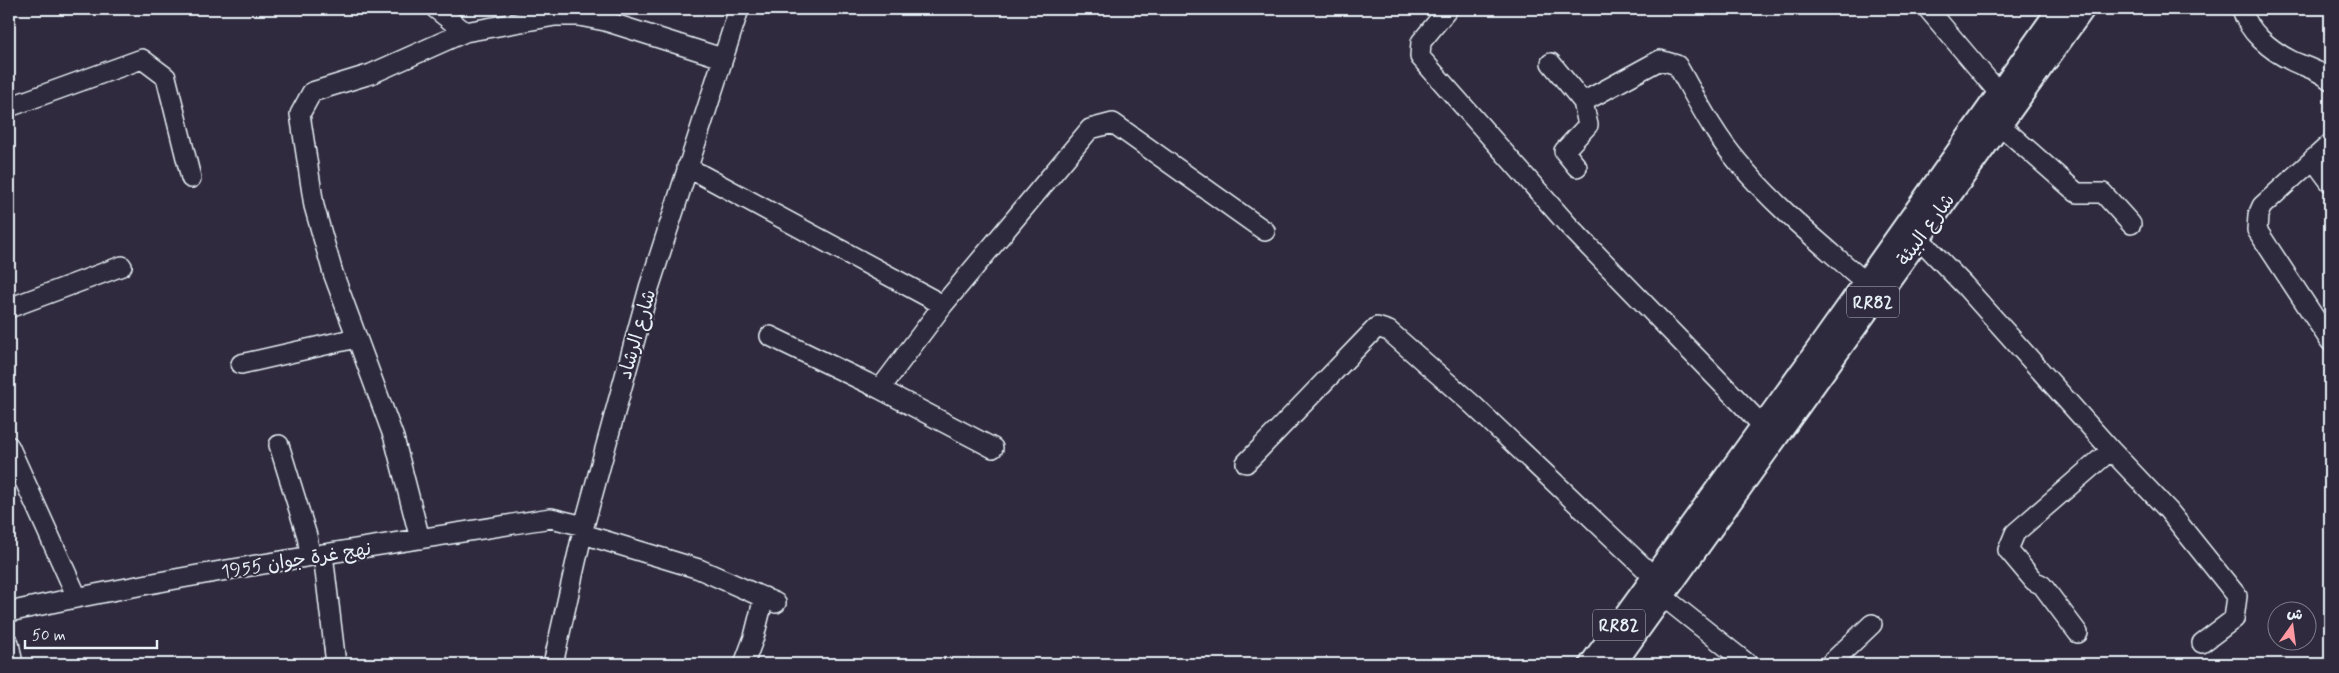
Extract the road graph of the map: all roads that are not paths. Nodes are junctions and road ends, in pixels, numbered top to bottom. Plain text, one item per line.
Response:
1 (436, 9) edge
2 (738, 9) edge
3 (1448, 9) edge
4 (1928, 9) edge
5 (2059, 9) edge
6 (2083, 9) edge
7 (2242, 9) edge
8 (603, 15) edge
9 (465, 32) junction
10 (722, 58) junction
11 (1551, 63) dead end
12 (2330, 80) edge
13 (1999, 93) junction
14 (1583, 102) junction
15 (9, 107) edge
16 (2000, 125) junction
17 (2330, 144) edge
18 (2313, 159) junction
19 (687, 167) junction
20 (1577, 167) dead end
21 (191, 178) dead end
22 (2330, 182) edge
23 (2131, 224) dead end
24 (1265, 231) dead end
25 (1912, 231) junction
26 (122, 266) dead end
27 (1866, 283) junction
28 (943, 305) junction
29 (9, 308) edge
30 (770, 336) dead end
31 (356, 338) junction
32 (2330, 341) edge
33 (1825, 355) junction
34 (241, 364) dead end
35 (880, 388) junction
36 (1763, 426) junction
37 (279, 445) dead end
38 (9, 446) edge
39 (994, 448) dead end
40 (2111, 450) junction
41 (1246, 463) dead end
42 (584, 530) junction
43 (420, 539) junction
44 (317, 554) junction
45 (1655, 586) junction
46 (77, 597) junction
47 (9, 612) edge
48 (1872, 624) dead end
49 (2078, 634) dead end
50 (9, 643) edge
51 (2202, 643) dead end
52 (14, 664) edge
53 (336, 664) edge
54 (554, 664) edge
55 (744, 664) edge
56 (1591, 664) edge
57 (1614, 664) edge
58 (1748, 664) edge
59 (1830, 664) edge

1 - 9 street
2 - 10 street, شارع الرشاد
3 - 36 street
4 - 13 street
5 - 13 main road, شارع البيئة / RR82
6 - 16 main road, شارع البيئة / RR82
7 - 12 street
8 - 9 street
8 - 10 street
9 - 31 street
10 - 19 street, شارع الرشاد
11 - 14 street
13 - 25 main road, شارع البيئة / RR82
14 - 20 street
14 - 27 street
15 - 21 street
16 - 23 street
16 - 25 main road, شارع البيئة / RR82
17 - 18 street
18 - 22 street
18 - 32 street
19 - 28 street
19 - 42 street, شارع الرشاد
24 - 28 street
25 - 27 main road, شارع البيئة / RR82
25 - 33 main road, شارع البيئة / RR82
25 - 40 street
26 - 29 street
27 - 33 main road, شارع البيئة / RR82
28 - 35 street
30 - 35 street
31 - 34 street
31 - 43 street
33 - 36 main road, شارع البيئة / RR82
33 - 45 main road, شارع البيئة / RR82
35 - 39 street
36 - 45 main road, شارع البيئة / RR82
37 - 44 street
38 - 46 street
40 - 49 street
40 - 51 street
41 - 45 street
42 - 43 street, نهج غرة جوان 1955
42 - 54 street, شارع الرشاد
42 - 55 street, نهج غرة جوان 1955
43 - 44 street, نهج غرة جوان 1955
44 - 46 street, نهج غرة جوان 1955
44 - 53 street
45 - 56 main road, RR82
45 - 57 main road, RR82
45 - 58 street
46 - 47 street, نهج غرة جوان 1955
48 - 59 street
50 - 52 street

